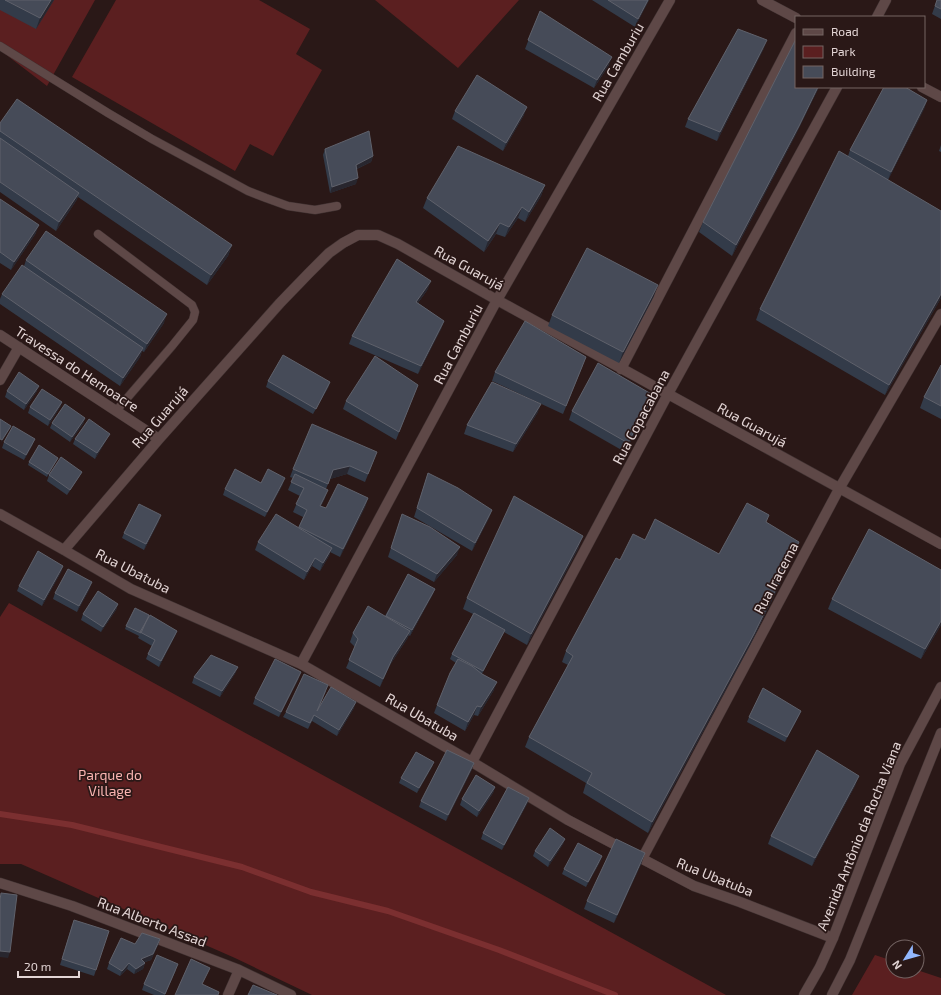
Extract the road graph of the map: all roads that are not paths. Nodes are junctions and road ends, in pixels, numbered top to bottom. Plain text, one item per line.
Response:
1 (670, 0) edge
2 (762, 0) edge
3 (886, 0) edge
4 (878, 16) edge
5 (795, 17) edge
6 (795, 35) edge
7 (0, 46) edge
8 (837, 88) edge
9 (924, 88) edge
10 (941, 97) edge
11 (337, 206) dead end
12 (98, 234) dead end
13 (497, 300) junction
14 (941, 314) edge
15 (0, 335) edge
16 (19, 347) junction
17 (621, 369) junction
18 (0, 380) edge
19 (668, 394) junction
20 (116, 411) junction
21 (159, 439) junction
22 (840, 489) junction
23 (0, 514) edge
24 (941, 544) edge
25 (64, 550) junction
26 (301, 664) junction
27 (941, 687) edge
28 (940, 735) edge
29 (472, 762) junction
30 (642, 859) junction
31 (0, 883) edge
32 (833, 938) junction
33 (239, 970) junction
34 (228, 995) edge
35 (291, 995) edge
36 (804, 995) edge
37 (832, 995) edge

1 - 13 street, Rua Camburiu
2 - 5 street
3 - 4 street
6 - 17 street
7 - 11 lane
8 - 19 street, Rua Copacabana
9 - 10 street
12 - 20 lane
13 - 17 street, Rua Guarujá
13 - 21 street, Rua Guarujá
13 - 26 street, Rua Camburiu
14 - 22 street, Rua Iracema
15 - 16 street, Travessa do Hemoacre
16 - 18 street
16 - 20 street, Travessa do Hemoacre
17 - 19 street, Rua Guarujá
19 - 22 street, Rua Guarujá
19 - 29 street, Rua Copacabana
20 - 21 street, Travessa do Hemoacre
21 - 25 street, Rua Guarujá
22 - 24 street, Rua Guarujá
22 - 30 street, Rua Iracema
23 - 25 street, Rua Ubatuba
25 - 26 street, Rua Ubatuba
26 - 29 street, Rua Ubatuba
27 - 32 street, Avenida Antônio da Rocha Viana
28 - 37 street
29 - 30 street, Rua Ubatuba
30 - 32 street, Rua Ubatuba
31 - 33 street, Rua Alberto Assad
32 - 36 street, Avenida Antônio da Rocha Viana
33 - 34 street
33 - 35 street, Rua Alberto Assad

